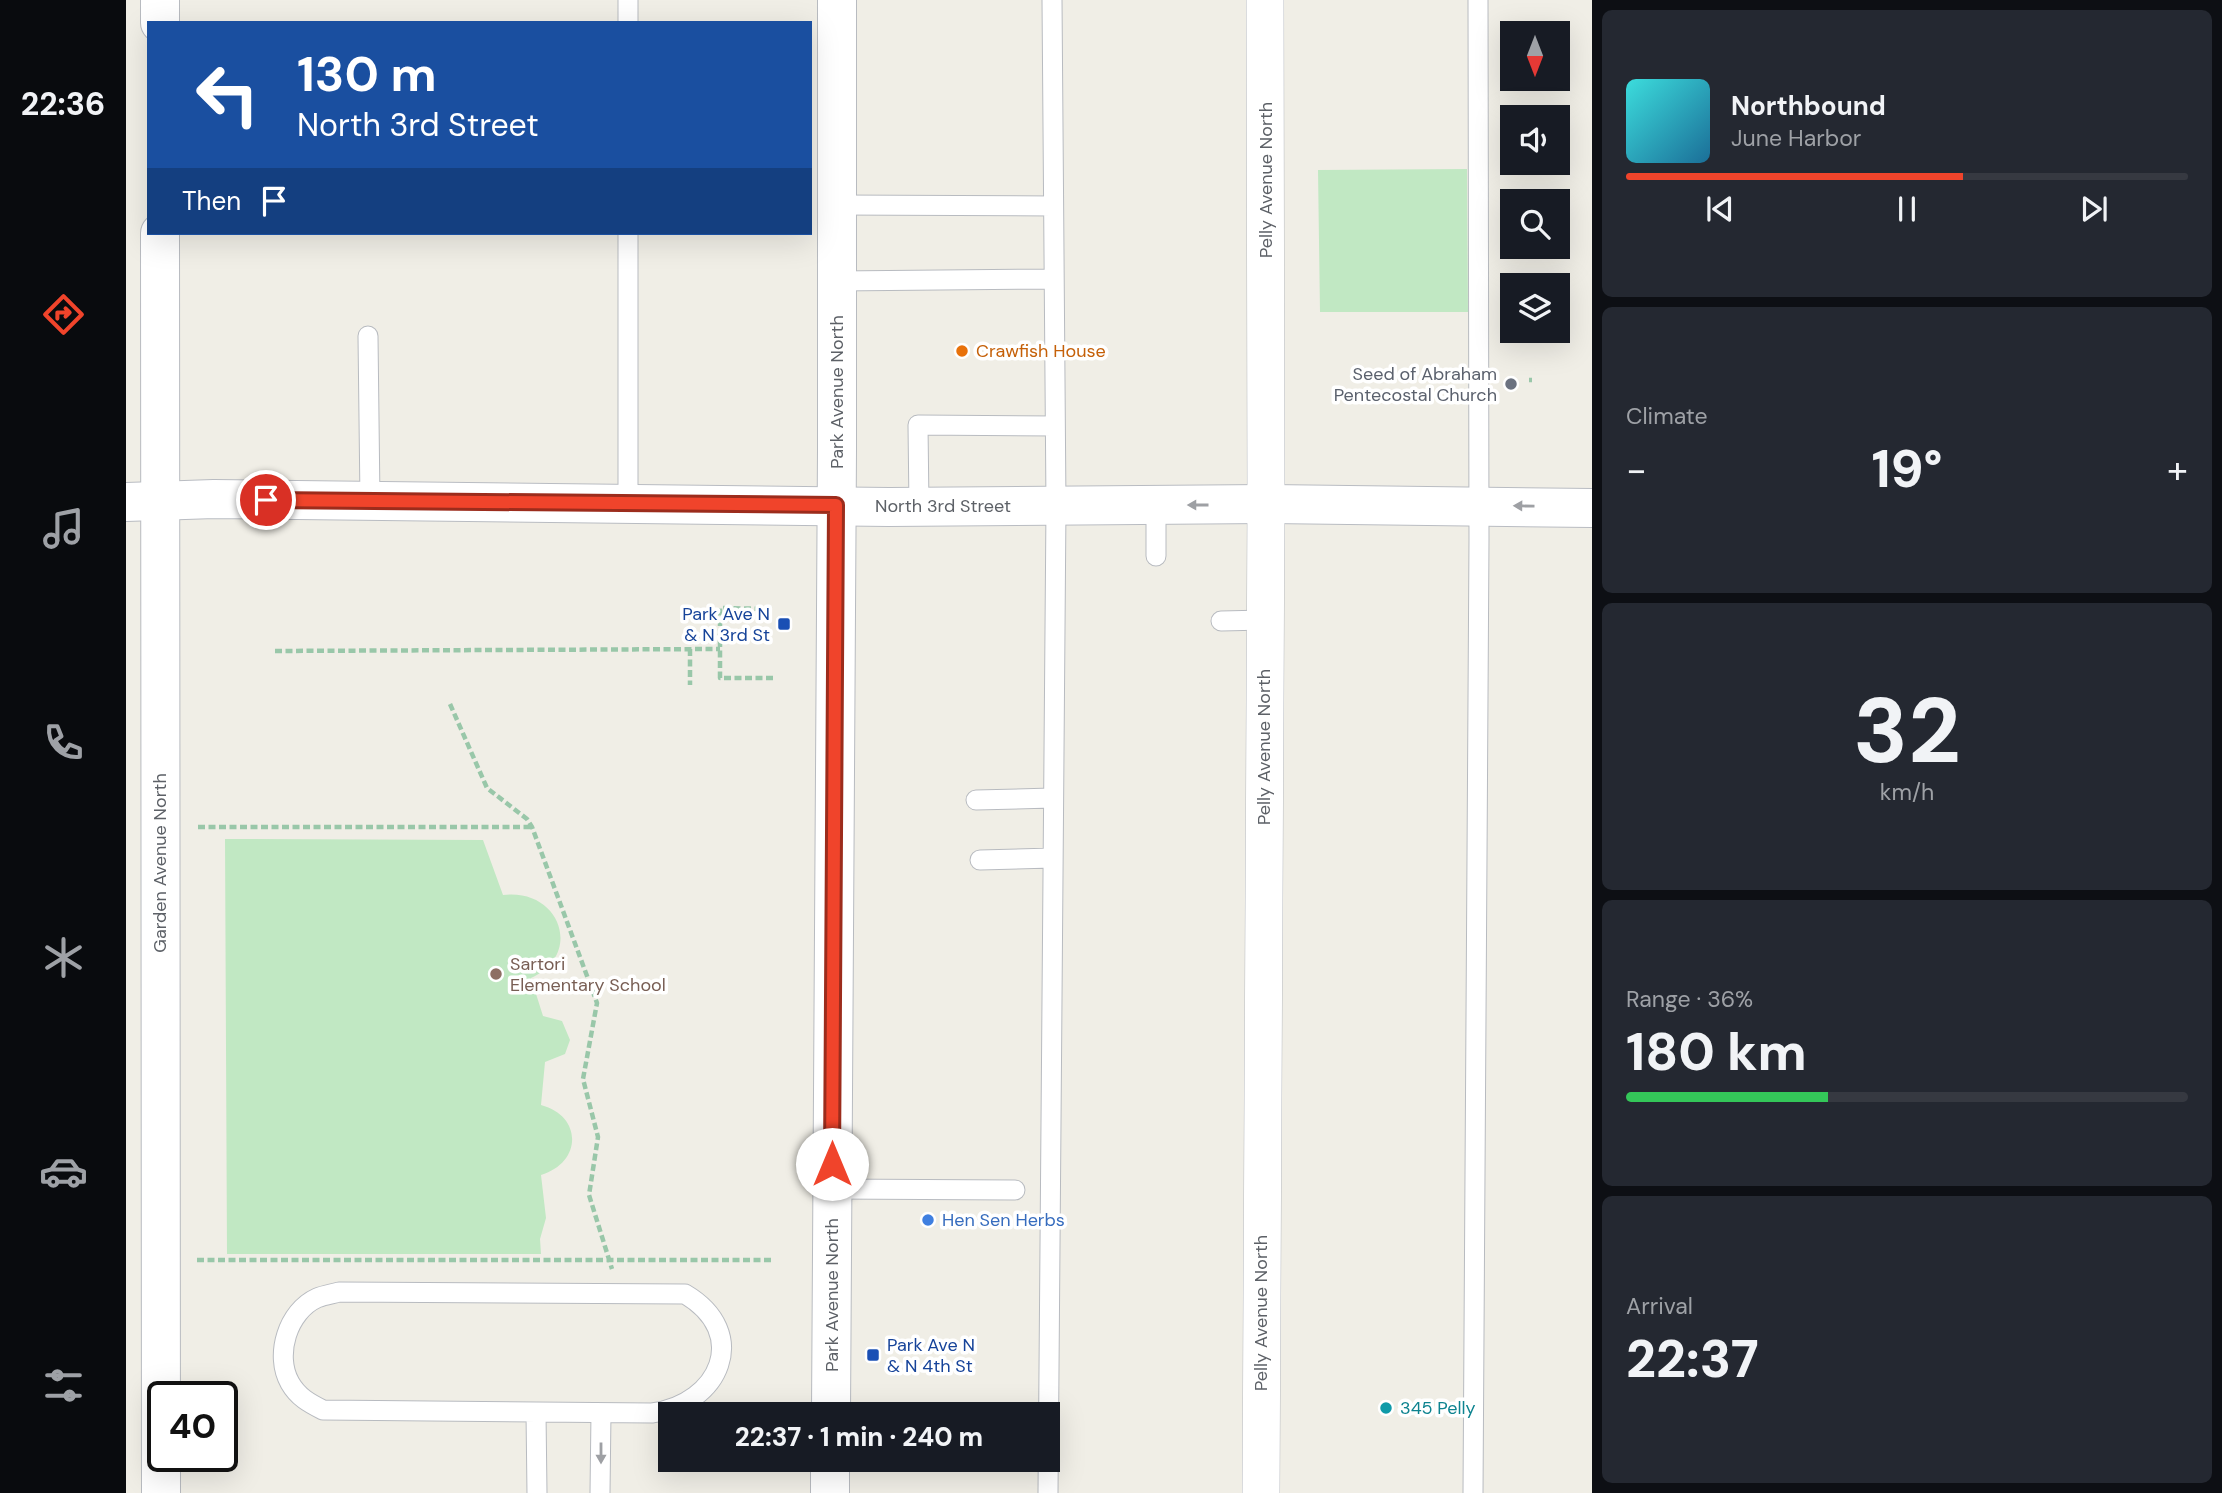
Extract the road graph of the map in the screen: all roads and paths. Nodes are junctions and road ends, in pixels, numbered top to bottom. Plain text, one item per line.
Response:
1 (160, 0) edge
2 (628, 0) edge
3 (837, 0) edge
4 (1052, 0) edge
5 (1265, 0) edge
6 (1478, 0) edge
7 (160, 21) edge
8 (628, 21) edge
9 (837, 205) junction
10 (1053, 206) junction
11 (160, 235) edge
12 (628, 235) edge
13 (1054, 279) junction
14 (837, 281) junction
15 (368, 336) dead end
16 (1055, 426) junction
17 (370, 500) junction
18 (143, 502) edge
19 (628, 503) junction
20 (836, 505) junction
21 (1156, 505) junction
22 (1266, 505) junction
23 (1479, 505) junction
24 (1056, 506) junction
25 (919, 507) junction
26 (1592, 508) edge
27 (1156, 556) dead end
28 (772, 609) dead end
29 (1265, 620) junction
30 (1221, 621) dead end
31 (690, 649) junction
32 (720, 649) junction
33 (275, 651) dead end
34 (773, 678) dead end
35 (690, 685) dead end
36 (450, 704) dead end
37 (1052, 798) junction
38 (976, 800) dead end
39 (198, 827) dead end
40 (532, 827) junction
41 (1052, 858) junction
42 (980, 860) dead end
43 (832, 1189) junction
44 (1015, 1190) dead end
45 (197, 1260) dead end
46 (773, 1260) dead end
47 (610, 1261) junction
48 (620, 1294) junction
49 (831, 1402) edge
50 (537, 1413) junction
51 (601, 1413) junction
52 (830, 1472) edge
53 (161, 1493) edge
54 (537, 1493) edge
55 (600, 1493) edge
56 (830, 1493) edge
57 (1048, 1493) edge
58 (1261, 1493) edge
59 (1474, 1493) edge

1 - 7 street
2 - 8 lane
3 - 9 street, Park Avenue North
4 - 10 lane
5 - 22 street, Pelly Avenue North
6 - 23 lane
9 - 10 lane
9 - 14 street, Park Avenue North
10 - 13 lane
11 - 18 street, Garden Avenue North
12 - 19 lane
13 - 14 lane
13 - 16 lane
14 - 20 street, Park Avenue North
15 - 17 lane
16 - 24 lane
16 - 25 lane
17 - 18 street, North 3rd Street
17 - 19 street, North 3rd Street
18 - 53 street, Garden Avenue North
19 - 20 street, North 3rd Street
20 - 25 street, North 3rd Street
20 - 43 street, Park Avenue North
22 -> 21 street, North 3rd Street
21 - 24 street, North 3rd Street
21 - 27 lane
22 - 23 street, North 3rd Street
22 - 29 street, Pelly Avenue North
26 -> 23 street, North 3rd Street
23 - 59 lane
24 - 25 street, North 3rd Street
24 - 37 lane
28 - 32 path
29 - 30 lane
29 - 58 street, Pelly Avenue North
31 - 32 path
31 - 33 path
31 - 35 path
32 - 34 path
36 - 40 path
37 - 38 lane
37 - 41 lane
39 - 40 path
40 - 47 path
41 - 42 lane
41 - 57 lane
43 - 44 lane
43 - 49 street, Park Avenue North
45 - 47 path
46 - 47 path
47 - 48 path
48 - 50 lane
48 - 51 lane
50 - 51 lane
50 - 54 lane
51 -> 55 lane
52 - 56 street

